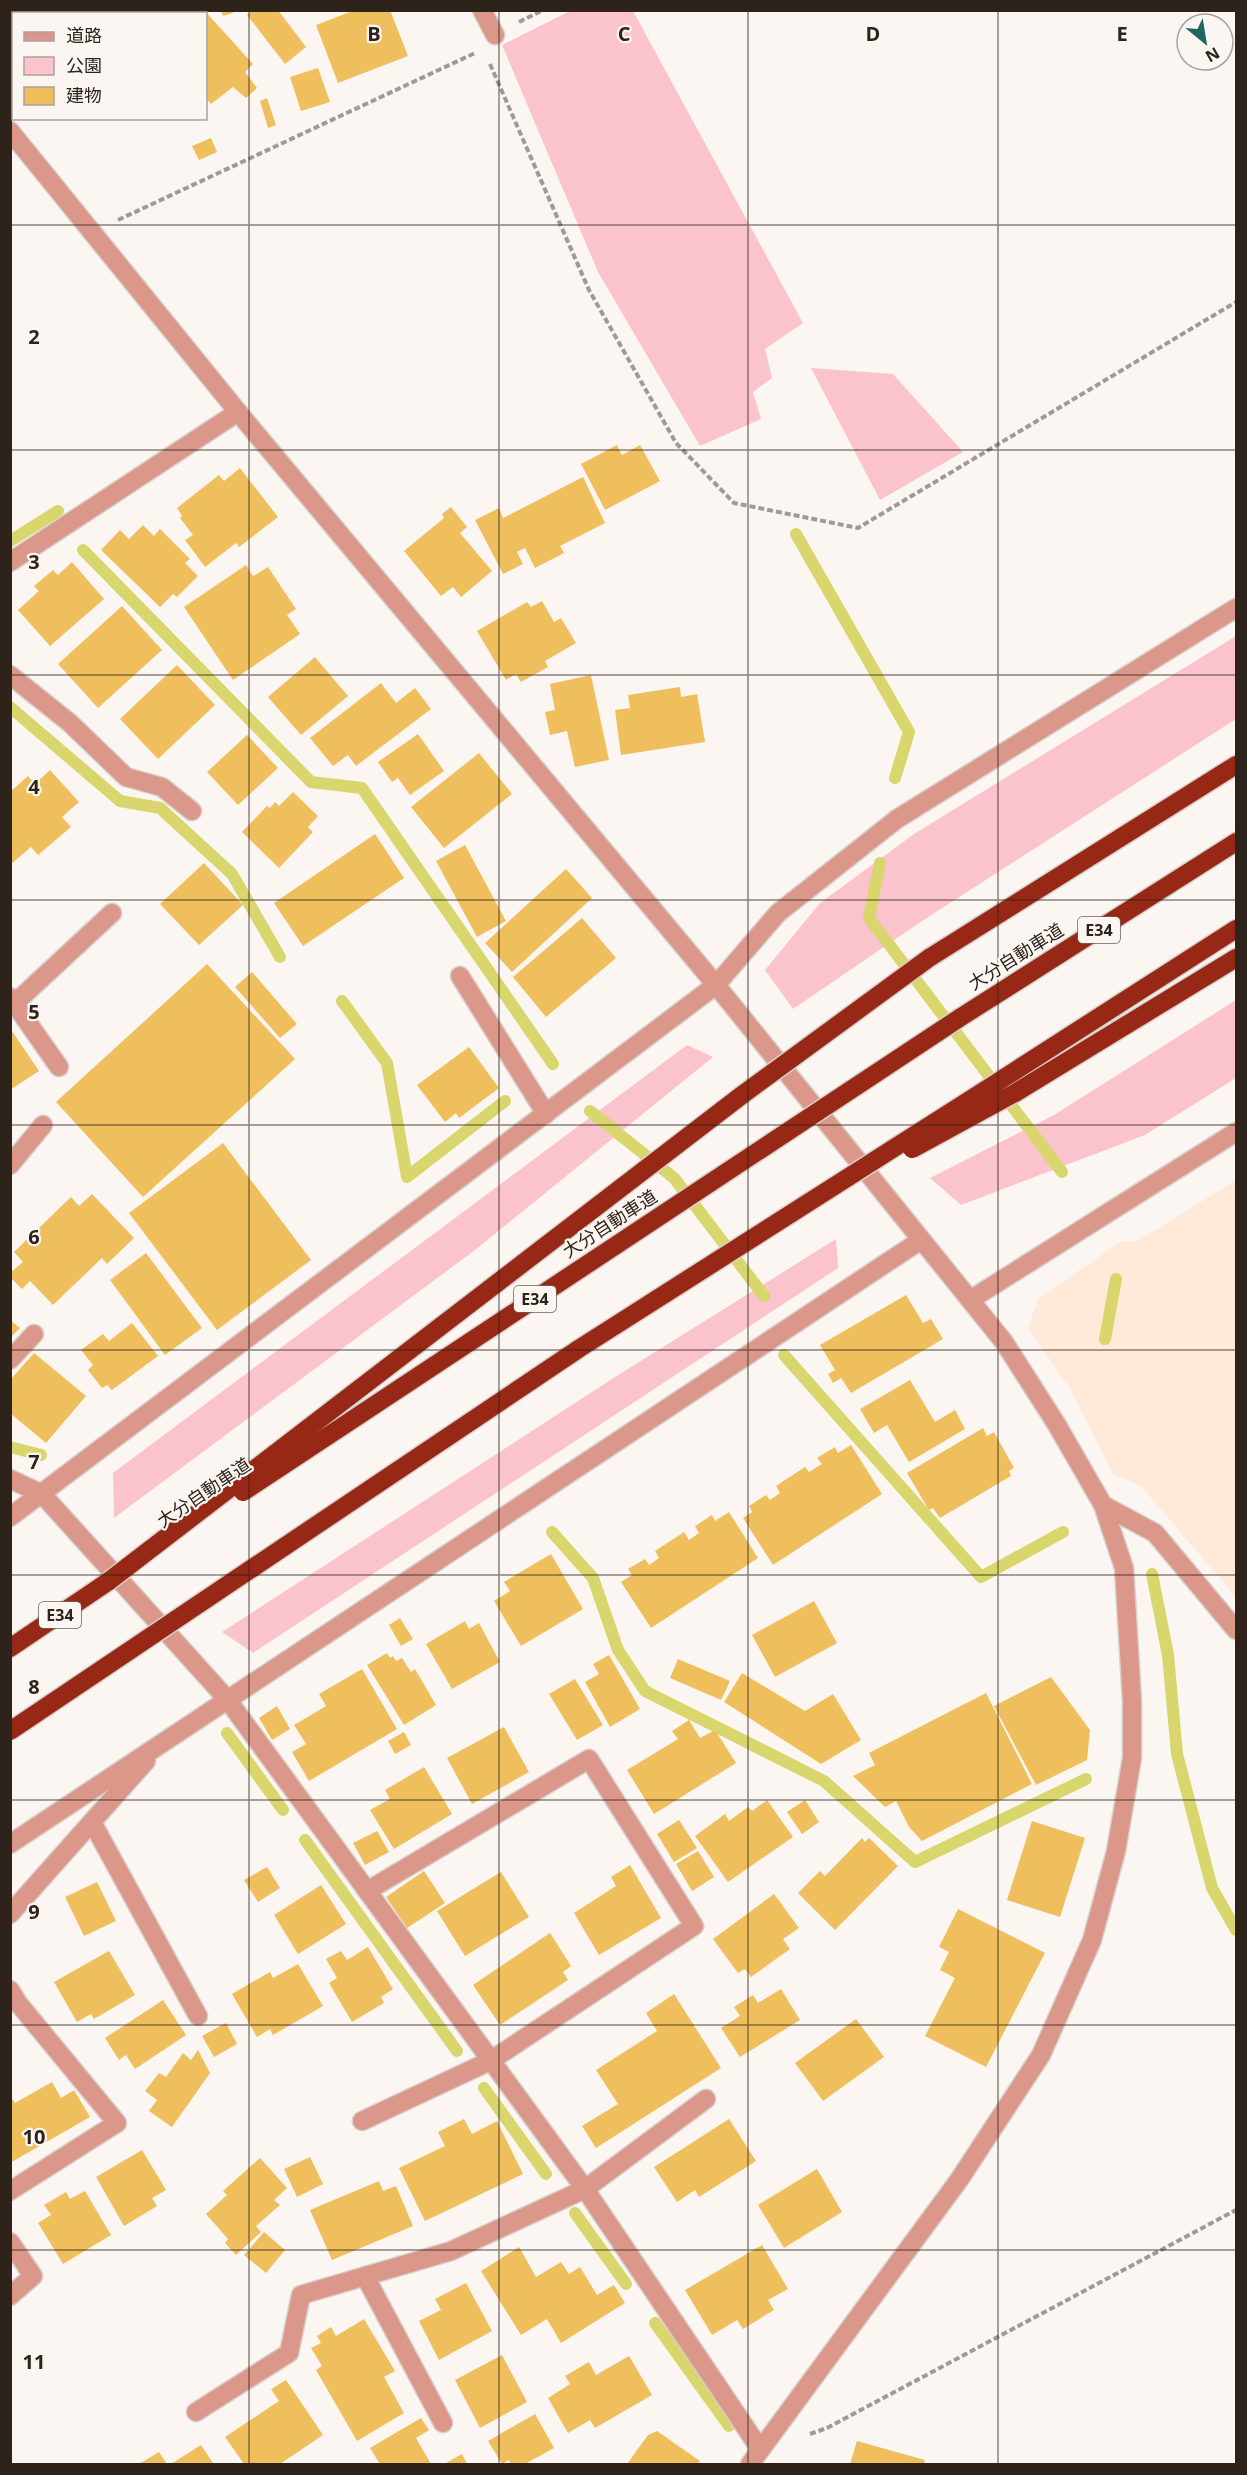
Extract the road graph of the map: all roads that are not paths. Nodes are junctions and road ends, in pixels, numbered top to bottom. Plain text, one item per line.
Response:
1 (482, 10) edge
2 (495, 35) road end
3 (10, 131) edge
4 (238, 412) junction
5 (10, 562) edge
6 (1236, 608) edge
7 (10, 675) edge
8 (1236, 765) edge
9 (192, 811) dead end
10 (1236, 842) edge
11 (112, 913) dead end
12 (1236, 929) edge
13 (1236, 958) edge
14 (460, 976) dead end
15 (716, 986) junction
16 (13, 1000) edge
17 (59, 1067) dead end
18 (546, 1113) junction
19 (44, 1125) dead end
20 (1236, 1132) edge
21 (10, 1165) edge
22 (783, 1218) junction
23 (921, 1240) junction
24 (970, 1300) junction
25 (34, 1334) dead end
26 (10, 1360) edge
27 (10, 1479) edge
28 (42, 1494) junction
29 (1103, 1505) junction
30 (10, 1517) edge
31 (109, 1581) junction
32 (1236, 1630) edge
33 (10, 1648) edge
34 (227, 1699) junction
35 (10, 1731) edge
36 (163, 1742) junction
37 (92, 1822) junction
38 (10, 1844) edge
39 (367, 1891) junction
40 (10, 1914) edge
41 (10, 1990) edge
42 (198, 2016) dead end
43 (490, 2061) junction
44 (706, 2099) dead end
45 (362, 2121) dead end
46 (585, 2189) junction
47 (10, 2191) edge
48 (10, 2242) edge
49 (365, 2276) junction
50 (10, 2296) edge
51 (196, 2412) dead end
52 (443, 2423) dead end
53 (760, 2450) junction
54 (750, 2464) edge

1 - 2 street
3 - 4 street
4 - 5 street
4 - 15 street
6 - 15 street
7 - 9 street
8 - 31 highway, bridge
10 - 31 highway, 大分自動車道 / E34, bridge
11 - 16 street
12 - 22 highway, bridge
13 - 22 highway, bridge
14 - 18 street
15 - 18 street
15 - 23 street
16 - 17 street
18 - 28 street
19 - 21 street
20 - 24 street
22 - 35 highway, bridge
23 - 24 street
23 - 34 street
24 - 29 street
25 - 26 street
27 - 28 street
28 - 30 street
28 - 34 street
29 - 32 street
29 - 53 street
31 - 33 highway, 大分自動車道 / E34
34 - 36 street
34 - 39 street
36 - 37 street
36 - 38 street
37 - 40 street
37 - 42 street
39 - 43 street
39 - 43 street
41 - 47 street
43 - 45 street
43 - 46 street
44 - 46 street
46 - 49 street
46 - 53 street
48 - 50 street
49 - 51 street
49 - 52 street
53 - 54 street

